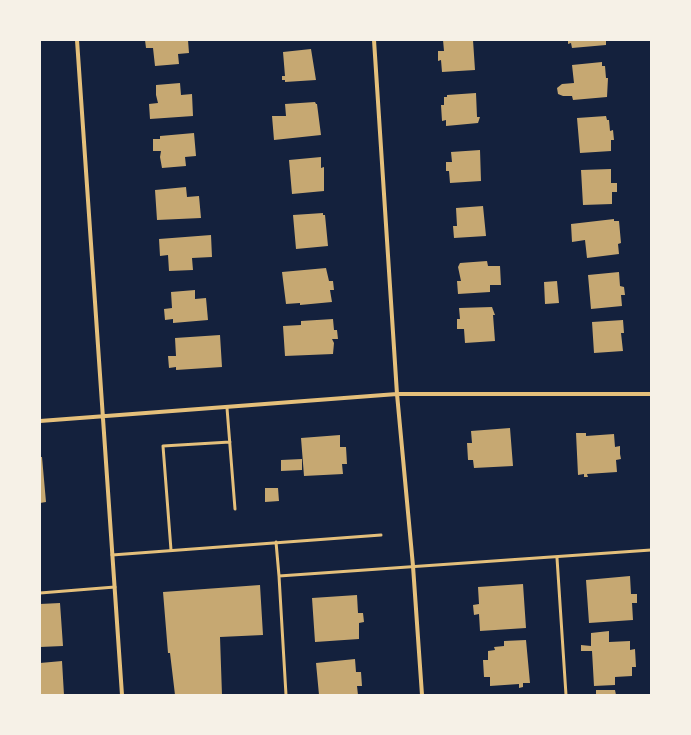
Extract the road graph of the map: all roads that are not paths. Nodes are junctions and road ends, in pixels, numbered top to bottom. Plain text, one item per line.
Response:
1 (77, 40) edge
2 (374, 40) edge
3 (397, 394) junction
4 (651, 394) edge
5 (227, 408) junction
6 (103, 416) junction
7 (40, 421) edge
8 (230, 442) junction
9 (235, 509) dead end
10 (381, 535) dead end
11 (276, 542) junction
12 (171, 550) junction
13 (651, 550) edge
14 (112, 555) junction
15 (557, 558) junction
16 (413, 566) junction
17 (278, 576) junction
18 (115, 587) junction
19 (40, 593) edge
20 (122, 695) edge
21 (286, 695) edge
22 (422, 695) edge
23 (566, 695) edge

1 - 6 street
2 - 3 street
3 - 4 street
3 - 5 street
3 - 16 street
5 - 6 street
5 - 8 lane
6 - 7 street
6 - 14 street
8 - 9 lane
8 - 12 lane
10 - 11 lane
11 - 12 lane
11 - 17 lane
12 - 14 lane
13 - 15 lane
14 - 18 street
15 - 16 lane
15 - 23 lane
16 - 17 lane
16 - 22 street
17 - 21 lane
18 - 19 lane
18 - 20 street

